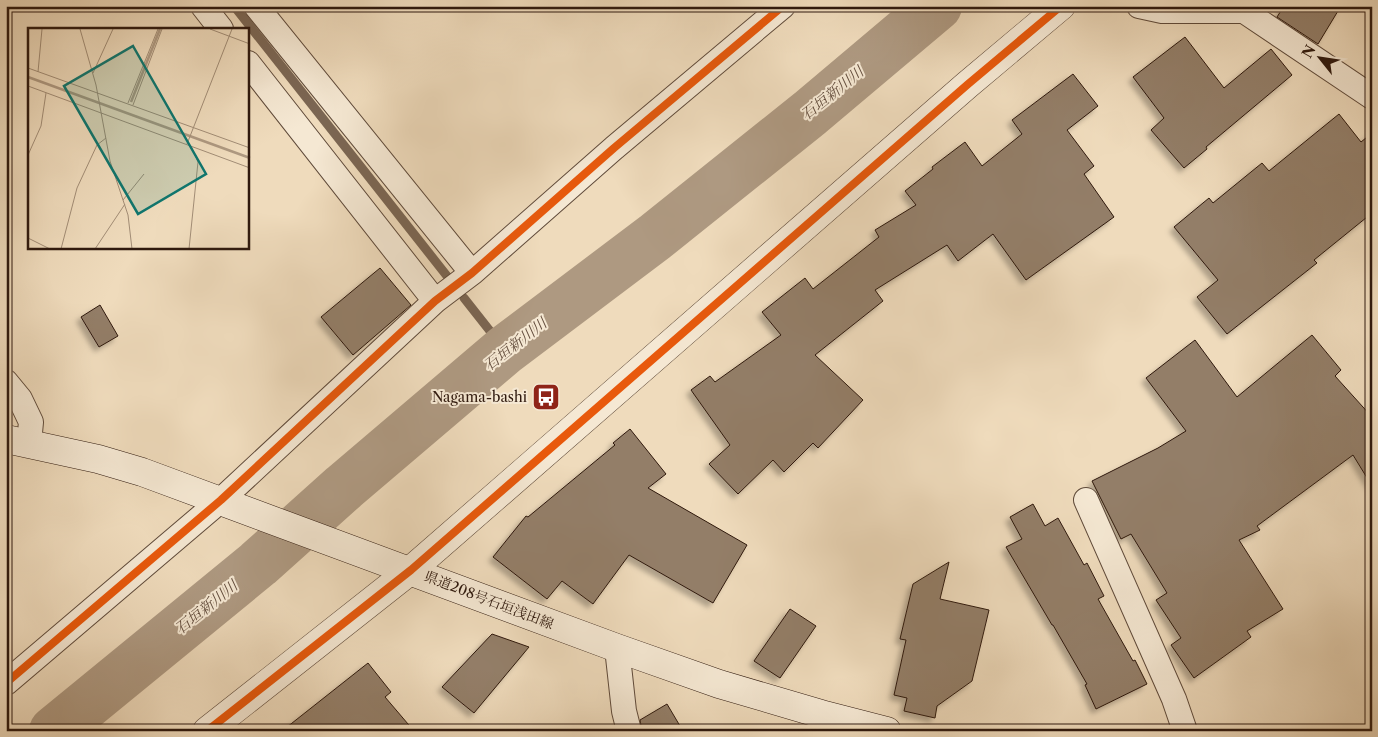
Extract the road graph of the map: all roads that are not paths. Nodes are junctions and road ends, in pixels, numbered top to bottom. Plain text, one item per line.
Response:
1 (203, 6) edge
2 (256, 6) edge
3 (783, 6) edge
4 (1139, 6) edge
5 (1047, 11) edge
6 (220, 28) edge
7 (249, 64) edge
8 (1372, 97) edge
9 (472, 273) junction
10 (435, 301) junction
11 (6, 382) edge
12 (18, 441) edge
13 (221, 500) junction
14 (1086, 500) dead end
15 (411, 570) junction
16 (617, 648) junction
17 (6, 683) edge
18 (207, 731) edge
19 (629, 731) edge
20 (887, 731) edge
21 (1185, 731) edge

1 - 6 street
2 - 9 street
3 - 9 street
4 - 8 street
5 - 15 street
7 - 10 street
9 - 10 street
10 - 13 street
11 - 12 street
12 - 13 street, 県道208号石垣浅田線
13 - 15 street, 県道208号石垣浅田線
13 - 17 street
14 - 21 street
15 - 16 street, 県道208号石垣浅田線
15 - 18 street
16 - 19 street
16 - 20 street, 県道208号石垣浅田線

